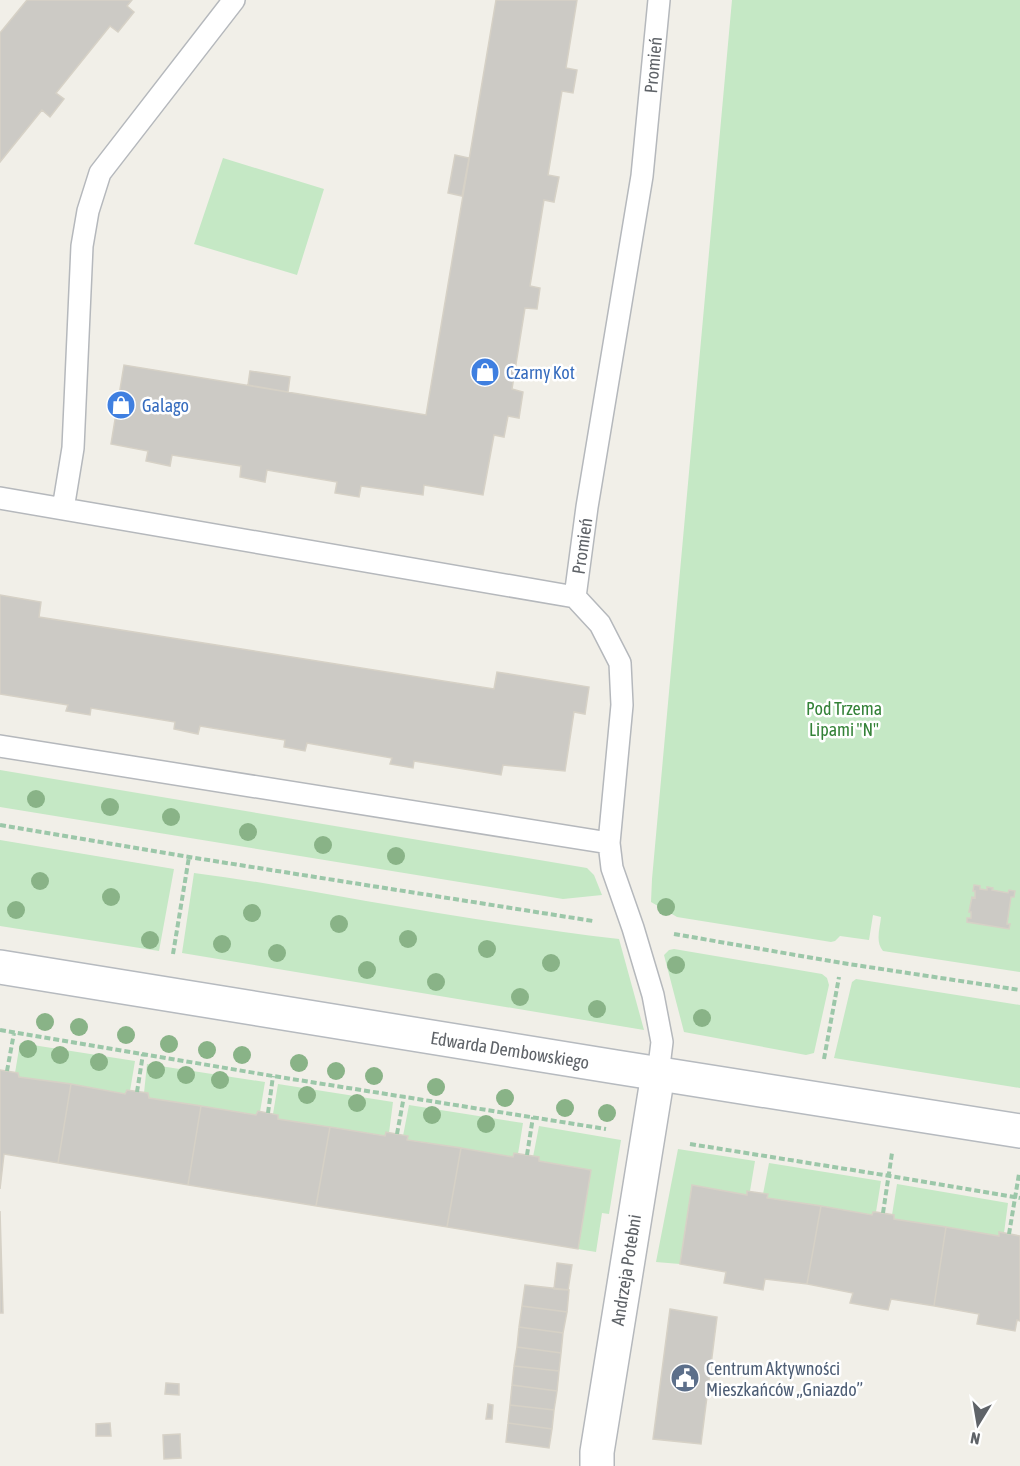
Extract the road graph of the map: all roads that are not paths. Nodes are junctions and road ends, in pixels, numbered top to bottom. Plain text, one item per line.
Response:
1 (234, 0) edge
2 (659, 0) edge
3 (0, 498) edge
4 (63, 509) junction
5 (574, 597) junction
6 (0, 746) edge
7 (609, 843) junction
8 (0, 967) edge
9 (658, 1074) junction
10 (1020, 1131) edge
11 (597, 1466) edge

1 - 4 lane
2 - 5 lane, Promień
3 - 4 lane
4 - 5 lane
5 - 7 lane, Promień
6 - 7 lane
7 - 9 lane, Promień
8 - 9 street, Edwarda Dembowskiego
9 - 10 street, Edwarda Dembowskiego
9 - 11 street, Andrzeja Potebni

